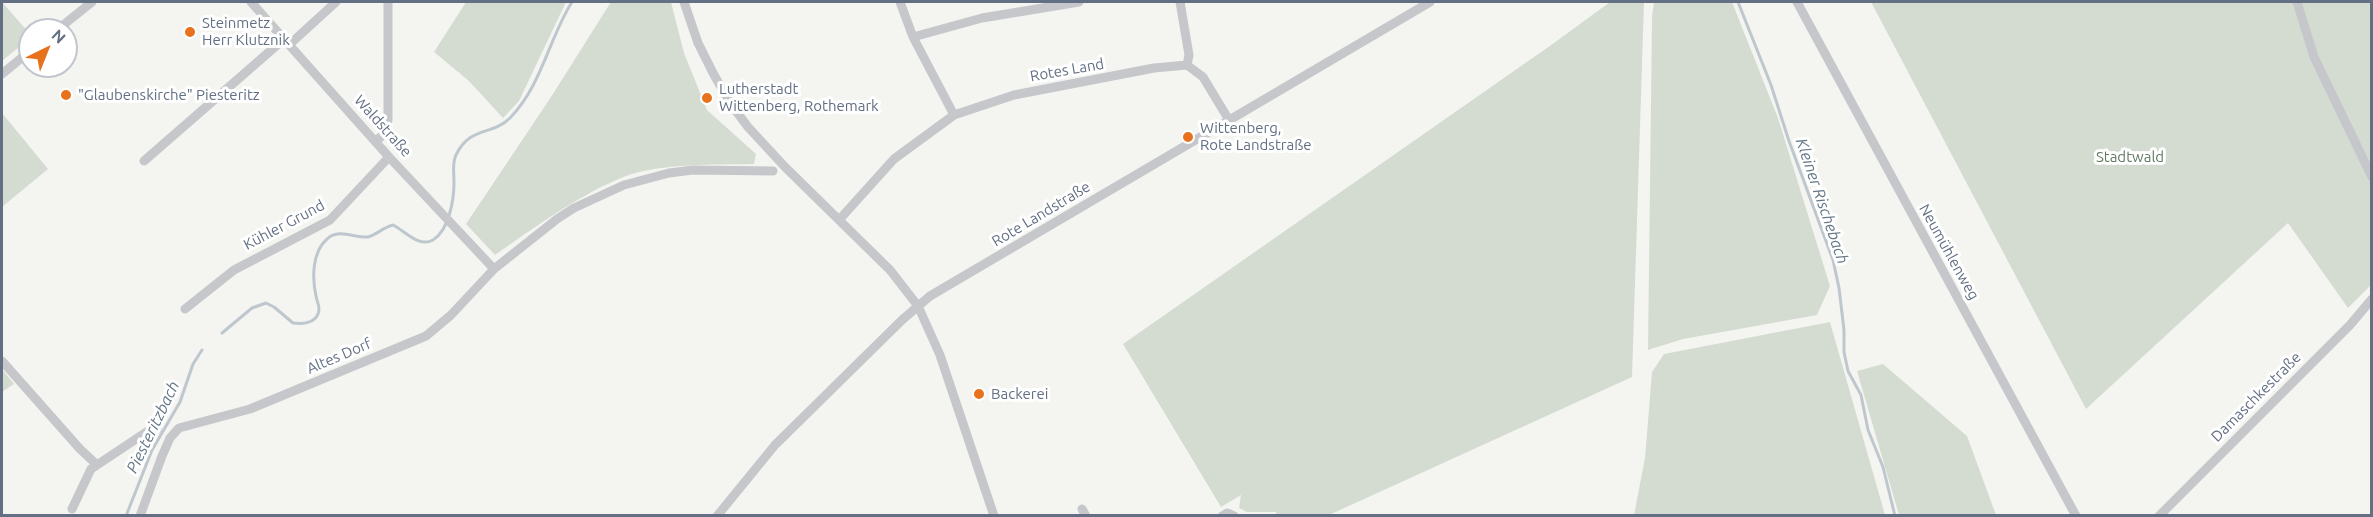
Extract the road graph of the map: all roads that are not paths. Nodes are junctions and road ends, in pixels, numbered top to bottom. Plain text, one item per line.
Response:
1 (89, 2) edge
2 (251, 2) edge
3 (336, 2) edge
4 (388, 2) edge
5 (684, 2) edge
6 (900, 2) edge
7 (1078, 2) edge
8 (1180, 2) edge
9 (1430, 2) edge
10 (1797, 2) edge
11 (2297, 2) edge
12 (71, 18) edge
13 (914, 38) junction
14 (287, 42) junction
15 (18, 61) edge
16 (1187, 65) junction
17 (2, 74) edge
18 (954, 115) junction
19 (1229, 120) junction
20 (376, 141) junction
21 (389, 157) junction
22 (144, 161) dead end
23 (773, 171) dead end
24 (2372, 177) edge
25 (839, 220) junction
26 (494, 269) junction
27 (2372, 299) edge
28 (918, 306) junction
29 (185, 309) dead end
30 (2, 361) edge
31 (157, 429) dead end
32 (96, 464) junction
33 (72, 509) dead end
34 (140, 516) edge
35 (717, 516) edge
36 (994, 516) edge
37 (1222, 516) edge
38 (1234, 516) edge
39 (2076, 516) edge
40 (2159, 516) edge

1 - 12 street
2 - 14 street, Waldstraße
3 - 14 street
4 - 20 street
5 - 25 street
6 - 13 street
7 - 13 street
8 - 16 street
9 - 19 street, Rote Landstraße
10 - 39 street, Neumühlenweg
11 - 24 street
13 - 18 street
14 - 20 street, Waldstraße
14 - 22 street
15 - 17 street
16 - 18 street, Rotes Land
16 - 19 street
18 - 25 street, Rotes Land
19 - 28 street, Rote Landstraße
20 - 21 street, Waldstraße
21 - 26 street, Waldstraße
21 - 29 street, Kühler Grund
23 - 26 street, Altes Dorf
25 - 28 street
26 - 34 street, Altes Dorf
27 - 40 street, Damaschkestraße
28 - 35 street, Rote Landstraße
28 - 36 street
30 - 32 street
31 - 32 street
32 - 33 street
37 - 38 street

